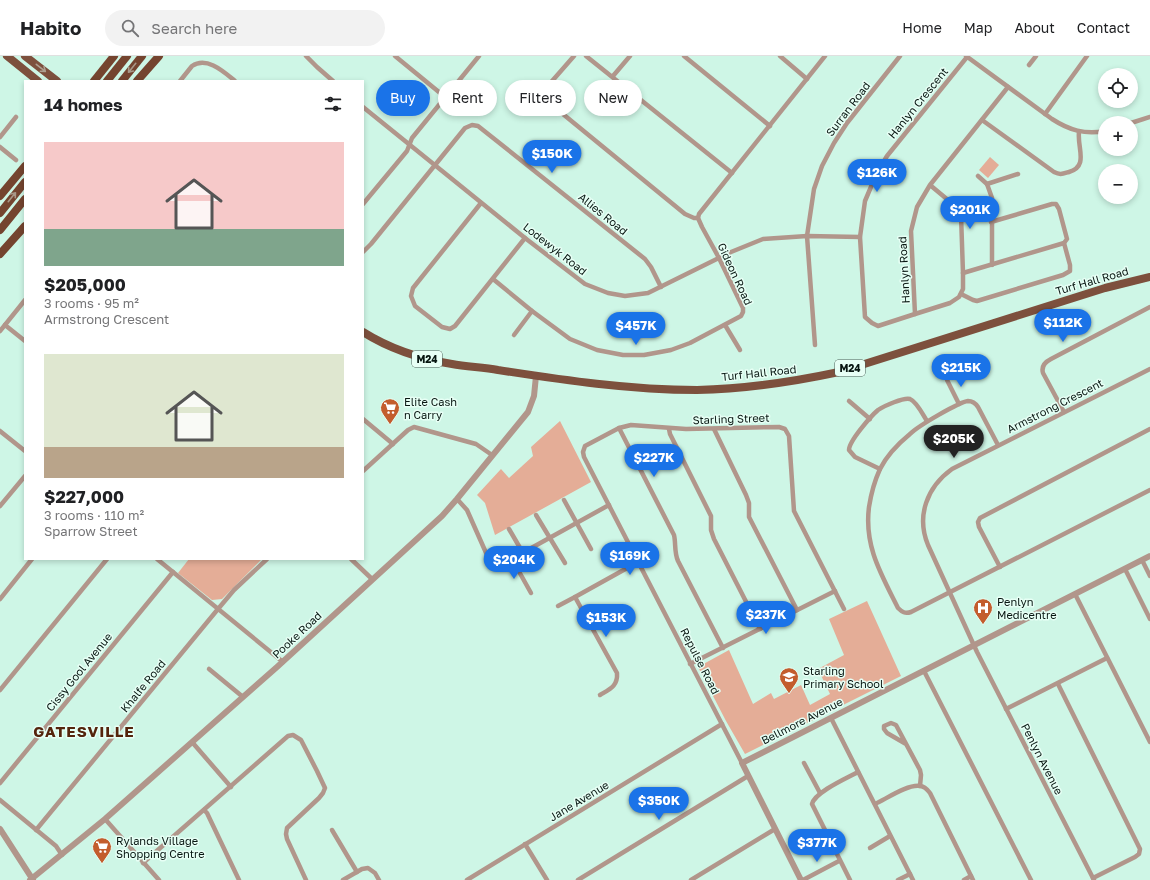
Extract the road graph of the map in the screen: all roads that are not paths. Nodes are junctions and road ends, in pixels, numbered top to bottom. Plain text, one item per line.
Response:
1 (6, 56) edge
2 (25, 56) edge
3 (114, 56) edge
4 (127, 56) edge
5 (142, 56) edge
6 (159, 56) edge
7 (306, 56) edge
8 (395, 56) edge
9 (479, 56) edge
10 (574, 56) edge
11 (586, 56) edge
12 (630, 56) edge
13 (684, 56) edge
14 (780, 56) edge
15 (825, 56) edge
16 (900, 56) edge
17 (966, 56) edge
18 (1036, 56) edge
19 (1087, 56) edge
20 (1029, 65) dead end
21 (613, 76) junction
22 (808, 79) junction
23 (37, 80) edge
24 (56, 80) edge
25 (95, 80) edge
26 (108, 80) edge
27 (123, 80) edge
28 (138, 80) edge
29 (181, 80) edge
30 (234, 80) edge
31 (332, 80) edge
32 (460, 80) edge
33 (1008, 87) junction
34 (438, 92) edge
35 (438, 106) edge
36 (364, 108) edge
37 (1045, 114) junction
38 (16, 117) dead end
39 (1150, 117) edge
40 (982, 120) junction
41 (1138, 121) edge
42 (770, 126) junction
43 (1079, 132) junction
44 (1098, 132) edge
45 (0, 137) edge
46 (409, 144) junction
47 (0, 147) edge
48 (16, 160) dead end
49 (435, 165) junction
50 (24, 167) edge
51 (732, 173) junction
52 (1018, 174) dead end
53 (978, 176) dead end
54 (24, 183) edge
55 (987, 184) junction
56 (930, 185) junction
57 (0, 196) edge
58 (24, 200) edge
59 (364, 203) edge
60 (481, 203) junction
61 (0, 213) edge
62 (698, 218) junction
63 (991, 222) junction
64 (24, 227) edge
65 (0, 230) edge
66 (807, 236) junction
67 (860, 237) junction
68 (525, 238) junction
69 (1064, 243) junction
70 (364, 251) edge
71 (0, 254) edge
72 (719, 258) junction
73 (992, 265) junction
74 (963, 273) junction
75 (1150, 277) edge
76 (493, 279) junction
77 (661, 287) junction
78 (961, 294) junction
79 (24, 301) edge
80 (1150, 307) edge
81 (532, 311) junction
82 (915, 314) junction
83 (5, 325) junction
84 (725, 325) junction
85 (0, 331) edge
86 (364, 333) edge
87 (514, 335) dead end
88 (24, 341) edge
89 (815, 345) dead end
90 (740, 350) dead end
91 (1150, 369) edge
92 (536, 376) junction
93 (947, 380) dead end
94 (849, 401) dead end
95 (959, 404) junction
96 (1064, 412) junction
97 (870, 419) junction
98 (364, 420) edge
99 (927, 421) junction
100 (620, 428) junction
101 (669, 429) junction
102 (714, 429) junction
103 (1150, 429) edge
104 (0, 431) edge
105 (393, 444) junction
106 (998, 445) junction
107 (24, 450) edge
108 (583, 450) joint
109 (492, 455) junction
110 (880, 469) junction
111 (364, 470) edge
112 (24, 477) edge
113 (1150, 490) edge
114 (457, 499) junction
115 (564, 500) dead end
116 (0, 506) edge
117 (609, 506) junction
118 (536, 515) dead end
119 (577, 523) junction
120 (509, 529) dead end
121 (550, 538) junction
122 (591, 549) dead end
123 (523, 553) junction
124 (1150, 556) edge
125 (512, 559) junction
126 (31, 560) edge
127 (106, 560) edge
128 (158, 560) edge
129 (266, 560) edge
130 (352, 560) edge
131 (1142, 560) junction
132 (638, 562) junction
133 (565, 563) dead end
134 (1000, 567) junction
135 (1124, 569) junction
136 (173, 572) junction
137 (1150, 576) edge
138 (372, 579) junction
139 (834, 591) junction
140 (531, 593) dead end
141 (950, 593) junction
142 (1075, 594) junction
143 (575, 597) junction
144 (0, 599) edge
145 (558, 606) dead end
146 (218, 608) junction
147 (844, 608) dead end
148 (797, 610) junction
149 (1150, 619) edge
150 (760, 629) junction
151 (974, 646) junction
152 (723, 648) junction
153 (1107, 658) junction
154 (283, 662) junction
155 (690, 664) junction
156 (209, 670) dead end
157 (924, 671) junction
158 (1058, 684) junction
159 (0, 690) edge
160 (600, 695) dead end
161 (243, 697) junction
162 (1006, 709) junction
163 (831, 718) junction
164 (722, 724) junction
165 (192, 742) junction
166 (1150, 742) edge
167 (906, 744) junction
168 (742, 763) junction
169 (804, 763) dead end
170 (858, 772) junction
171 (748, 776) junction
172 (0, 783) edge
173 (920, 786) junction
174 (231, 787) junction
175 (820, 793) junction
176 (0, 800) edge
177 (875, 804) junction
178 (204, 810) junction
179 (105, 819) junction
180 (0, 829) edge
181 (775, 829) junction
182 (36, 830) junction
183 (332, 830) dead end
184 (2, 836) edge
185 (890, 836) junction
186 (525, 844) junction
187 (870, 848) dead end
188 (62, 854) junction
189 (839, 861) junction
190 (143, 863) junction
191 (357, 872) junction
192 (910, 874) junction
193 (972, 878) edge
194 (32, 879) edge
195 (1093, 879) edge
196 (159, 880) edge
197 (239, 880) edge
198 (306, 880) edge
199 (343, 880) edge
200 (379, 880) edge
201 (467, 880) edge
202 (547, 880) edge
203 (578, 880) edge
204 (691, 880) edge
205 (802, 880) edge
206 (850, 880) edge
207 (898, 880) edge
208 (913, 880) edge
209 (964, 880) edge
210 (1031, 880) edge

1 - 23 main road
2 -> 24 main road
3 - 25 highway
4 - 26 highway
5 -> 27 highway
6 - 28 highway
7 - 31 street
8 - 34 street
9 - 32 street
10 - 62 street
11 - 21 street
12 - 21 street
13 - 42 street
14 - 22 street
15 - 22 street
16 - 66 street, Surran Road
17 - 33 street
17 - 67 street, Hanlyn Crescent
18 - 20 street
19 - 37 street
21 - 51 street
22 - 42 street
29 - 30 street
33 - 37 street
33 - 40 street, Hanlyn Road
35 - 46 street
36 - 46 street, Lodewyk Road
37 - 43 street
38 - 45 street
39 - 41 street
40 - 43 street
40 - 56 street, Hanlyn Road
42 - 51 street
43 - 44 street
46 - 49 street, Lodewyk Road
46 - 59 street
47 - 48 street
49 - 60 street, Lodewyk Road
49 - 70 street, Allies Road
49 - 77 street, Allies Road
50 - 57 highway
51 - 62 street
52 - 55 street
53 - 55 street
61 -> 54 highway
55 - 63 street
56 - 74 street
56 - 82 street, Hanlyn Road
58 - 65 highway
60 - 68 street, Lodewyk Road
60 - 76 street
62 - 72 street, Gideon Road
63 - 69 street
63 - 73 street
64 - 71 highway
66 - 67 street, Lodewyk Road
66 - 72 street, Lodewyk Road
66 - 89 street, Surran Road
67 - 82 street, Hanlyn Crescent
68 - 76 street
68 - 77 street, Lodewyk Road
69 - 73 street
69 - 78 street
72 - 77 street, Lodewyk Road
72 - 84 street, Gideon Road
73 - 74 street
74 - 78 street
75 - 92 main road, Turf Hall Road / M24
76 - 81 street, Gideon Road
78 - 82 street, Hanlyn Road
79 - 83 street
80 - 96 street
81 - 84 street, Gideon Road
81 - 87 street
83 - 85 street
83 - 88 street
84 - 90 street
86 - 92 main road, Turf Hall Road / M24
91 - 96 street, Armstrong Crescent
92 - 109 street, Pooke Road
93 - 95 street
94 - 97 street
95 - 99 street
95 - 106 street
96 - 106 street, Armstrong Crescent
97 - 99 street
97 - 110 street
98 - 105 street
99 - 110 street
100 - 101 street, Starling Street
100 - 108 street, Starling Street
100 - 152 street
101 - 102 street, Starling Street
101 - 150 street
102 - 139 street, Starling Street
102 - 148 street
103 - 134 street
104 - 107 street
105 - 109 street
105 - 111 street
106 - 141 street, Armstrong Crescent
108 - 117 street, Repulse Road
109 - 114 street, Pooke Road
110 - 141 street
112 - 116 street
113 - 134 street
114 - 125 street
114 - 138 street, Pooke Road
115 - 119 street
117 - 119 street
117 - 132 street, Repulse Road
118 - 121 street
119 - 121 street
119 - 122 street
120 - 123 street
121 - 123 street
121 - 133 street
123 - 125 street
124 - 131 street, Bellmore Avenue
125 - 140 street
126 - 144 street
127 - 159 street
128 - 136 street
129 - 146 street, Khalfe Road
130 - 138 street
131 - 135 street, Bellmore Avenue
131 - 137 street
132 - 143 street
132 - 155 street, Repulse Road
134 - 141 street
135 - 142 street, Bellmore Avenue
135 - 149 street
136 - 146 street
136 - 172 street, Cissy Gool Avenue
138 - 154 street, Pooke Road
139 - 147 street, Starling Street
139 - 148 street
141 - 151 street, Armstrong Crescent
142 - 151 street, Bellmore Avenue
142 - 153 street
143 - 145 street
143 - 160 street
146 - 154 street
146 - 182 street, Khalfe Road
148 - 150 street
150 - 152 street
151 - 157 street, Bellmore Avenue
151 - 162 street, Penlyn Avenue
152 - 155 street
153 - 158 street
153 - 166 street
154 - 161 street, Pooke Road
155 - 164 street, Repulse Road
156 - 161 street
157 - 163 street, Bellmore Avenue
157 - 210 street
158 - 162 street
158 - 195 street
161 - 165 street, Pooke Road
162 - 195 street, Penlyn Avenue
163 - 168 street, Bellmore Avenue
163 - 170 street
164 - 168 street, Repulse Road
164 - 186 street, Jane Avenue
165 - 174 street
165 - 179 street, Pooke Road
167 - 167 street
167 - 173 street
168 - 171 street, Repulse Road
169 - 175 street
170 - 175 street
170 - 177 street
171 - 181 street, Repulse Road
171 - 203 street
173 - 177 street
173 - 193 street
174 - 178 street
174 - 198 street
175 - 189 street
176 - 182 street
177 - 185 street
178 - 190 street
178 - 197 street
179 - 188 street, Pooke Road
179 - 190 street
180 - 184 street
181 - 204 street
181 - 205 street, Repulse Road
182 - 188 street
183 - 191 street
184 - 194 street
185 - 187 street
185 - 192 street
186 - 201 street, Jane Avenue
186 - 202 street
188 - 194 street, Pooke Road
189 - 205 street
189 - 206 street
190 - 196 street
191 - 199 street
191 - 200 street
192 - 207 street
192 - 208 street
193 - 209 street

